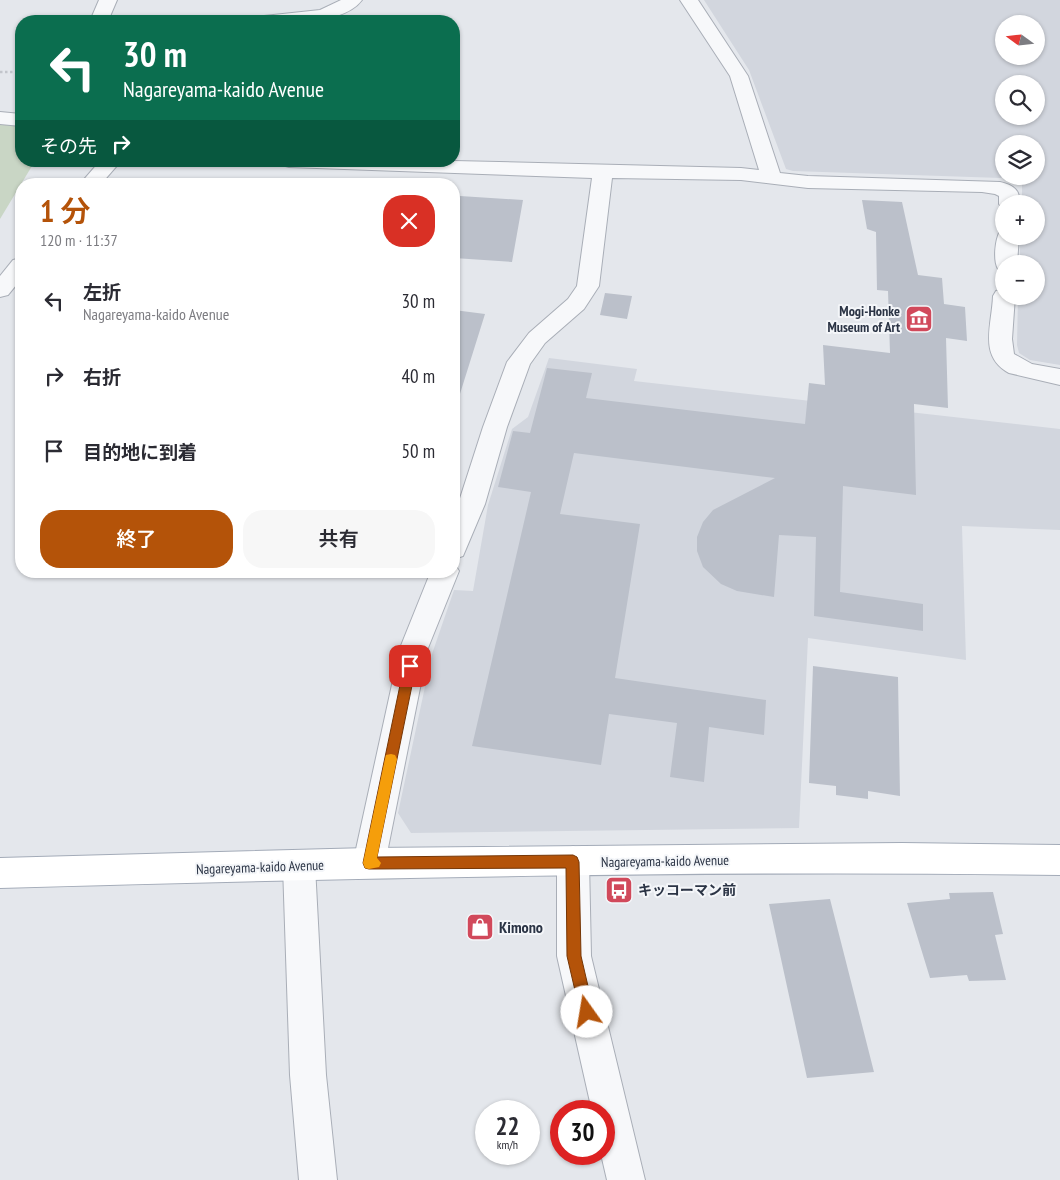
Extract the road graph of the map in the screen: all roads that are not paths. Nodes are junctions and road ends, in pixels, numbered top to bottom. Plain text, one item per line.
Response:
1 (108, 0) edge
2 (353, 0) edge
3 (689, 0) edge
4 (102, 15) edge
5 (322, 15) edge
6 (0, 118) edge
7 (15, 119) edge
8 (106, 167) edge
9 (460, 167) edge
10 (604, 172) junction
11 (772, 176) junction
12 (95, 178) edge
13 (1010, 195) edge
14 (15, 272) edge
15 (0, 290) edge
16 (1004, 305) edge
17 (1060, 376) edge
18 (460, 534) edge
19 (442, 578) edge
20 (1060, 860) edge
21 (573, 862) junction
22 (369, 863) junction
23 (299, 866) junction
24 (0, 874) edge
25 (318, 1180) edge
26 (626, 1180) edge

1 - 4 street
2 - 5 street
3 - 11 street
6 - 7 street
8 - 12 street
9 - 10 street
10 - 11 street
10 - 18 street
11 - 13 street
14 - 15 street
16 - 17 street
19 - 22 street
20 - 21 main road, Nagareyama-kaido Avenue
21 - 22 main road, Nagareyama-kaido Avenue
21 - 26 street
22 - 23 main road, Nagareyama-kaido Avenue
23 - 24 main road, Nagareyama-kaido Avenue
23 - 25 street

